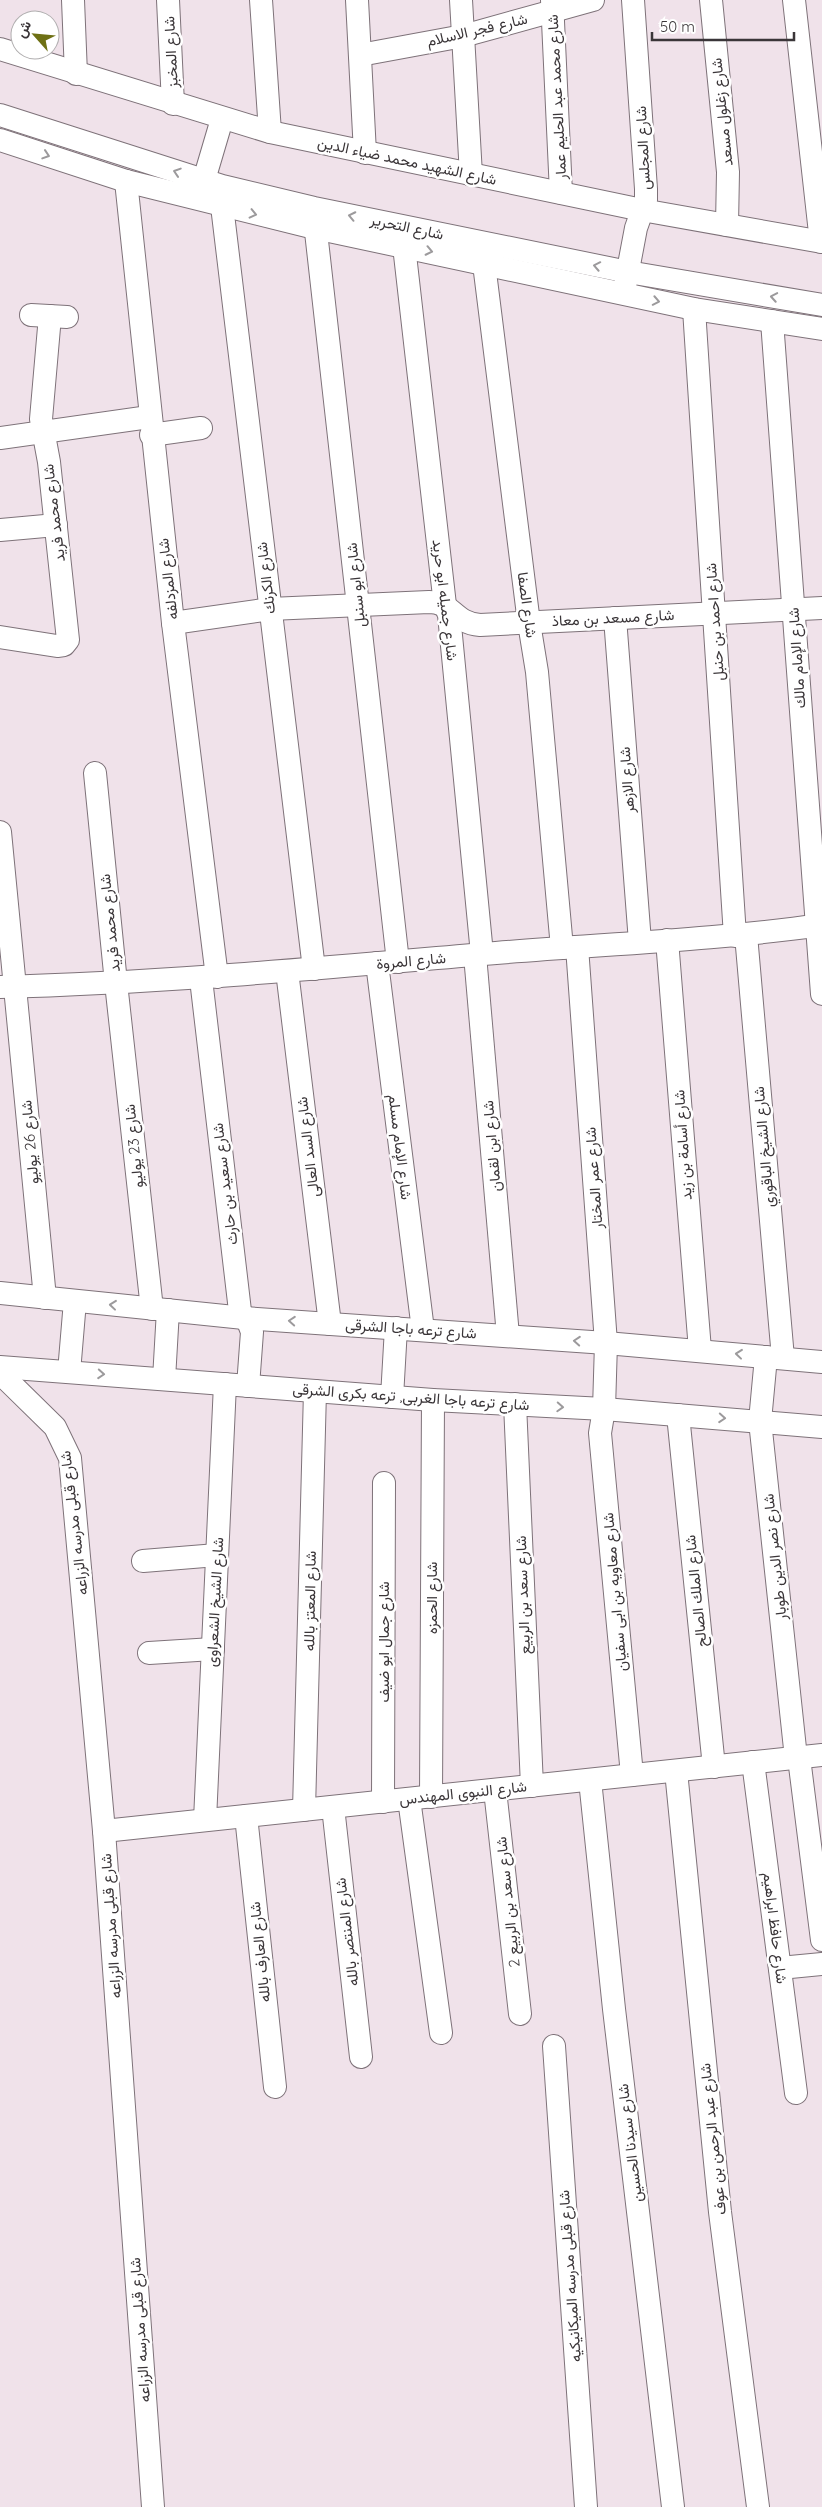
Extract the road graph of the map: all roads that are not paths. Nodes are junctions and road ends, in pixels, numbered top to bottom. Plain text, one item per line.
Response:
1 (73, 0) edge
2 (168, 0) edge
3 (261, 0) edge
4 (356, 0) edge
5 (461, 0) edge
6 (593, 0) edge
7 (633, 0) edge
8 (711, 0) edge
9 (794, 0) edge
10 (552, 6) edge
11 (463, 36) junction
12 (0, 49) edge
13 (360, 55) junction
14 (76, 74) junction
15 (173, 104) junction
16 (0, 115) edge
17 (222, 119) junction
18 (270, 132) junction
19 (0, 140) edge
20 (365, 152) junction
21 (471, 175) junction
22 (126, 181) junction
23 (216, 191) junction
24 (561, 193) junction
25 (642, 210) junction
26 (315, 218) junction
27 (727, 225) junction
28 (822, 242) edge
29 (404, 246) junction
30 (484, 264) junction
31 (628, 272) junction
32 (624, 294) junction
33 (822, 305) edge
34 (694, 308) junction
35 (50, 316) dead end
36 (772, 321) junction
37 (822, 329) edge
38 (150, 426) junction
39 (201, 428) dead end
40 (43, 432) junction
41 (0, 438) edge
42 (56, 525) junction
43 (0, 530) edge
44 (358, 605) junction
45 (445, 605) junction
46 (822, 608) edge
47 (270, 609) junction
48 (793, 609) junction
49 (714, 613) junction
50 (615, 618) junction
51 (173, 623) junction
52 (529, 623) junction
53 (0, 637) edge
54 (95, 773) dead end
55 (0, 832) edge
56 (819, 925) edge
57 (740, 935) junction
58 (667, 940) junction
59 (640, 942) junction
60 (570, 947) junction
61 (479, 955) junction
62 (388, 962) junction
63 (314, 969) junction
64 (287, 971) junction
65 (209, 978) junction
66 (116, 983) junction
67 (8, 987) edge
68 (822, 994) edge
69 (0, 1293) edge
70 (44, 1298) junction
71 (75, 1301) junction
72 (160, 1310) junction
73 (244, 1318) junction
74 (330, 1324) junction
75 (396, 1328) junction
76 (423, 1330) junction
77 (508, 1336) junction
78 (606, 1343) junction
79 (700, 1350) junction
80 (774, 1358) junction
81 (822, 1362) edge
82 (0, 1367) edge
83 (69, 1372) junction
84 (0, 1373) edge
85 (164, 1379) junction
86 (225, 1384) junction
87 (248, 1386) junction
88 (315, 1391) junction
89 (392, 1397) junction
90 (433, 1400) junction
91 (515, 1404) junction
92 (604, 1409) junction
93 (678, 1415) junction
94 (760, 1421) junction
95 (822, 1427) edge
96 (384, 1483) dead end
97 (217, 1555) junction
98 (143, 1561) dead end
99 (213, 1649) junction
100 (149, 1653) dead end
101 (822, 1755) edge
102 (798, 1758) junction
103 (753, 1762) junction
104 (714, 1767) junction
105 (676, 1771) junction
106 (632, 1775) junction
107 (590, 1780) junction
108 (532, 1786) junction
109 (495, 1790) junction
110 (420, 1798) junction
111 (383, 1802) junction
112 (333, 1807) junction
113 (304, 1810) junction
114 (246, 1816) junction
115 (205, 1820) junction
116 (104, 1831) junction
117 (822, 1940) edge
118 (822, 1964) edge
119 (780, 1968) junction
120 (520, 2014) dead end
121 (440, 2032) dead end
122 (554, 2046) dead end
123 (362, 2057) dead end
124 (275, 2087) dead end
125 (796, 2093) dead end
126 (153, 2507) edge
127 (586, 2507) edge
128 (673, 2507) edge
129 (758, 2507) edge

1 - 14 street
2 - 15 street, شارع المخبز
3 - 18 street
4 - 13 street
5 - 11 street
6 - 10 street, شارع فجر الاسلام
7 - 25 street, شارع المجلس
8 - 27 street, شارع زغلول مسعد
9 - 28 street
10 - 11 street, شارع فجر الاسلام
10 - 24 street, شارع محمد عبد الحليم عمار
11 - 13 street, شارع فجر الاسلام
11 - 21 street
12 - 14 street, شارع الشهيد محمد ضياء الدين
13 - 20 street
14 - 15 street, شارع الشهيد محمد ضياء الدين
15 - 17 street, شارع الشهيد محمد ضياء الدين
23 -> 16 street, شارع التحرير
17 - 18 street, شارع الشهيد محمد ضياء الدين
17 - 23 street
18 - 20 street, شارع الشهيد محمد ضياء الدين
19 -> 22 street, شارع التحرير
20 - 21 street, شارع الشهيد محمد ضياء الدين
21 - 24 street, شارع الشهيد محمد ضياء الدين
22 - 23 street, شارع التحرير
22 - 38 street, شارع المزدلفه
23 - 26 street, شارع التحرير
23 - 47 street, شارع الكرنك
24 - 25 street, شارع الشهيد محمد ضياء الدين
25 - 27 street, شارع الشهيد محمد ضياء الدين
25 - 31 street, شارع المجلس
26 - 29 street, شارع التحرير
31 -> 26 street, شارع التحرير
26 - 44 street, شارع ابو سنبل
27 - 28 street, شارع الشهيد محمد ضياء الدين
29 -> 30 street, شارع التحرير
29 - 45 street, شارع جميله ابو حريد
30 - 32 street, شارع التحرير
30 - 52 street, شارع الصفا
31 - 32 street, شارع المجلس
33 -> 31 street, شارع التحرير
32 -> 34 street, شارع التحرير
34 - 36 street, شارع التحرير
34 - 49 street, شارع احمد بن حنبل
35 - 40 street, شارع محمد فريد
36 - 37 street, شارع التحرير
36 - 48 street, شارع الإمام مالك
38 - 39 street
38 - 40 street
38 - 51 street, شارع المزدلفه
40 - 41 street
40 - 42 street, شارع محمد فريد
42 - 43 street
42 - 53 street, شارع محمد فريد
44 - 45 street
44 - 47 street
44 - 62 street, شارع ابو سنبل
45 - 52 street, شارع مسعد بن معاذ
45 - 61 street, شارع جميله ابو حريد
46 - 48 street, شارع مسعد بن معاذ
47 - 51 street
47 - 63 street, شارع الكرنك
48 - 49 street, شارع مسعد بن معاذ
48 - 56 street, شارع الإمام مالك
49 - 50 street, شارع مسعد بن معاذ
49 - 57 street, شارع احمد بن حنبل
50 - 52 street, شارع مسعد بن معاذ
50 - 59 street, شارع الازهر
51 - 65 street, شارع المزدلفه
52 - 60 street, شارع الصفا
54 - 66 street, شارع محمد فريد
55 - 67 street, شارع 26 يوليو
56 - 57 street, شارع المروة
56 - 68 street, شارع الإمام مالك
57 - 58 street, شارع المروة
57 - 80 street, شارع الشيخ الباقوري
58 - 59 street, شارع المروة
58 - 79 street, شارع أسامة بن زيد
59 - 60 street, شارع المروة
60 - 61 street, شارع المروة
60 - 78 street, شارع عمر المختار
61 - 62 street, شارع المروة
61 - 77 street, شارع ابن لقمان
62 - 63 street, شارع المروة
62 - 76 street, شارع الإمام مسلم
63 - 64 street, شارع المروة
64 - 65 street, شارع المروة
64 - 74 street, شارع السد العالى
65 - 66 street, شارع المروة
65 - 73 street, شارع سعيد بن حارث
66 - 67 street, شارع المروة
66 - 72 street, شارع 23 يوليو
67 - 70 street, شارع 26 يوليو
69 - 70 street, شارع ترعه باجا الشرقى
70 - 71 street, شارع ترعه باجا الشرقى
72 -> 71 street, شارع ترعه باجا الشرقى
71 - 83 street
72 - 73 street, شارع ترعه باجا الشرقى
72 - 85 street, شارع 23 يوليو
74 -> 73 street, شارع ترعه باجا الشرقى
73 - 87 street, شارع سعيد بن حارث
74 - 75 street, شارع ترعه باجا الشرقى
75 - 76 street, شارع ترعه باجا الشرقى
75 - 89 street
76 - 77 street, شارع ترعه باجا الشرقى
78 -> 77 street, شارع ترعه باجا الشرقى
78 - 79 street, شارع ترعه باجا الشرقى
78 - 92 street, شارع عمر المختار
80 -> 79 street, شارع ترعه باجا الشرقى
80 - 81 street, شارع ترعه باجا الشرقى
80 - 94 street, شارع نصر الدين طوبار
82 - 83 street, شارع ترعه باجا الغربى, ترعه بكرى الشرقى
83 -> 85 street, شارع ترعه باجا الغربى, ترعه بكرى الشرقى
84 - 116 street, شارع قبلى مدرسه الزراعه
85 - 86 street, شارع ترعه باجا الغربى, ترعه بكرى الشرقى
86 - 87 street, شارع ترعه باجا الغربى, ترعه بكرى الشرقى
86 - 97 street, شارع الشيخ الشعراوى
87 - 88 street, شارع ترعه باجا الغربى, ترعه بكرى الشرقى
88 - 89 street, شارع ترعه باجا الغربى, ترعه بكرى الشرقى
88 - 113 street, شارع المعتز بالله
89 - 90 street, شارع ترعه باجا الغربى, ترعه بكرى الشرقى
90 - 91 street, شارع ترعه باجا الغربى, ترعه بكرى الشرقى
90 - 110 street, شارع الحمزه
91 -> 92 street, شارع ترعه باجا الغربى, ترعه بكرى الشرقى
91 - 108 street, شارع سعد بن الربيع
92 - 93 street, شارع ترعه باجا الغربى, ترعه بكرى الشرقى
92 - 106 street, شارع معاويه بن ابى سفيان
93 -> 94 street, شارع ترعه باجا الغربى, ترعه بكرى الشرقى
93 - 104 street, شارع الملك الصالح
94 - 95 street, شارع ترعه باجا الغربى, ترعه بكرى الشرقى
94 - 102 street, شارع نصر الدين طوبار
96 - 111 street, شارع جمال ابو ضيف
97 - 98 street
97 - 99 street, شارع الشيخ الشعراوى
99 - 100 street
99 - 115 street, شارع الشيخ الشعراوى
101 - 102 street, شارع النبوى المهندس
102 - 103 street, شارع النبوى المهندس
102 - 117 street, شارع نصر الدين طوبار
103 - 104 street, شارع النبوى المهندس
103 - 119 street, شارع حافظ ابراهيم
104 - 105 street, شارع النبوى المهندس
105 - 106 street, شارع النبوى المهندس
105 - 129 street, شارع عبد الرحمن بن عوف
106 - 107 street, شارع النبوى المهندس
107 - 108 street, شارع النبوى المهندس
107 - 128 street, شارع سيدنا الحسين
108 - 109 street, شارع النبوى المهندس
109 - 110 street, شارع النبوى المهندس
109 - 120 street, شارع سعد بن الربيع 2
110 - 111 street, شارع النبوى المهندس
110 - 121 street, شارع الحمزه
111 - 112 street, شارع النبوى المهندس
112 - 113 street, شارع النبوى المهندس
112 - 123 street, شارع المنتصر بالله
113 - 114 street, شارع النبوى المهندس
114 - 115 street, شارع النبوى المهندس
114 - 124 street, شارع العارف بالله
115 - 116 street, شارع النبوى المهندس
116 - 126 street, شارع قبلى مدرسه الزراعه
118 - 119 street
119 - 125 street, شارع حافظ ابراهيم
122 - 127 street, شارع قبلى مدرسه الميكانيكيه

